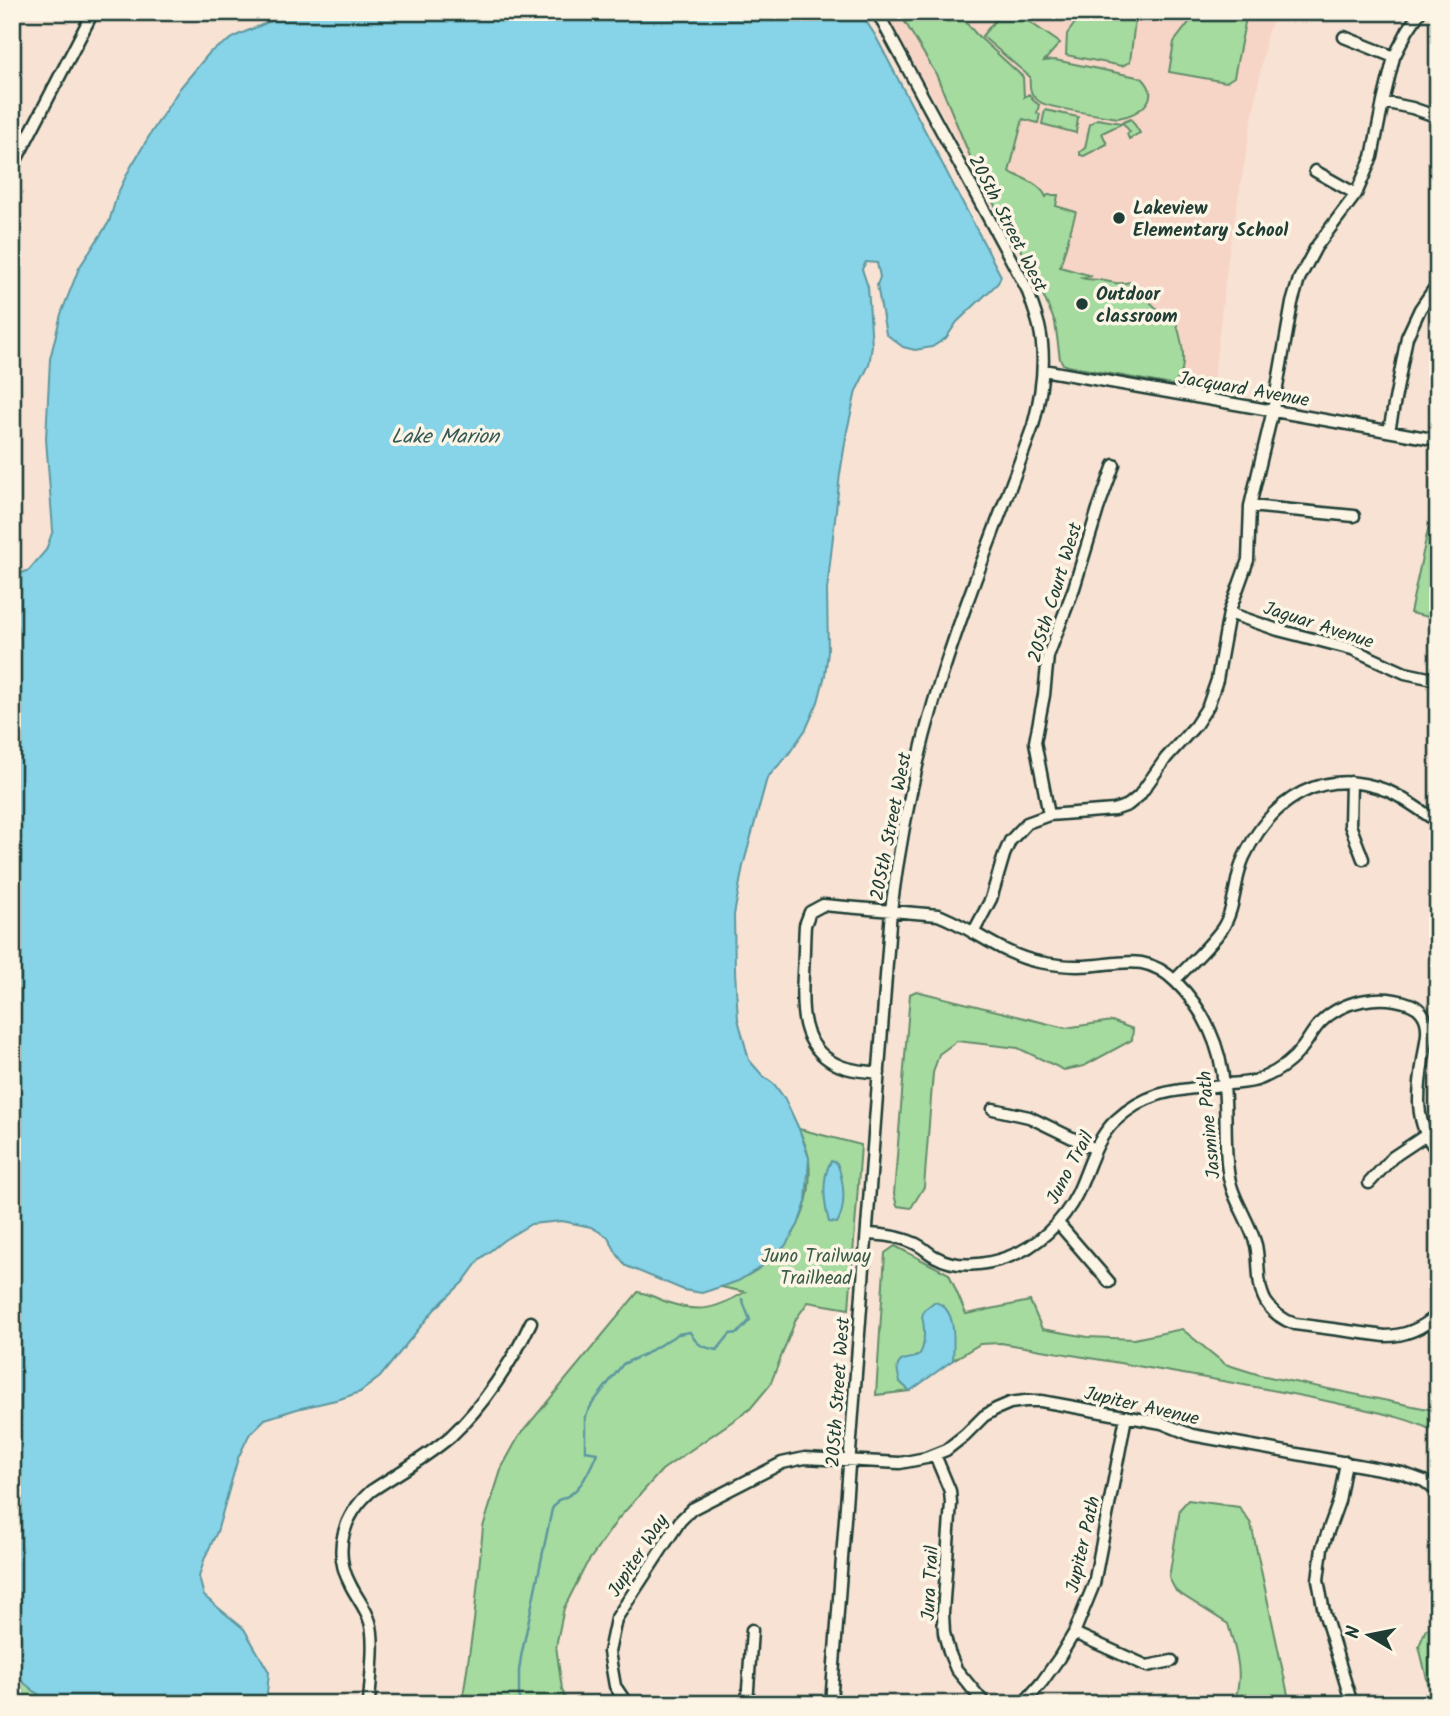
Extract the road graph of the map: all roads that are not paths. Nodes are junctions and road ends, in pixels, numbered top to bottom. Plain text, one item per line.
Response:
1 (78, 12) edge
2 (877, 12) edge
3 (1420, 12) edge
4 (91, 15) edge
5 (1344, 37) dead end
6 (1394, 57) junction
7 (1383, 102) junction
8 (1438, 117) edge
9 (14, 162) edge
10 (1315, 170) dead end
11 (1356, 194) junction
12 (1437, 284) edge
13 (1044, 370) junction
14 (1273, 410) junction
15 (1389, 431) junction
16 (1438, 440) edge
17 (1114, 465) dead end
18 (1250, 506) junction
19 (1353, 516) dead end
20 (1229, 613) junction
21 (1438, 680) edge
22 (1351, 782) junction
23 (1049, 815) junction
24 (1438, 822) edge
25 (1363, 859) dead end
26 (891, 910) junction
27 (973, 933) junction
28 (1175, 981) junction
29 (879, 1073) junction
30 (1224, 1085) junction
31 (993, 1109) dead end
32 (1426, 1135) junction
33 (1095, 1149) junction
34 (1438, 1152) edge
35 (1369, 1183) dead end
36 (1058, 1223) junction
37 (867, 1234) junction
38 (1109, 1282) dead end
39 (1436, 1319) edge
40 (531, 1322) dead end
41 (1126, 1417) junction
42 (935, 1455) junction
43 (850, 1461) junction
44 (1346, 1462) junction
45 (1438, 1492) edge
46 (752, 1630) dead end
47 (1074, 1633) junction
48 (1172, 1661) dead end
49 (369, 1704) edge
50 (627, 1704) edge
51 (747, 1704) edge
52 (831, 1704) edge
53 (985, 1704) edge
54 (1023, 1704) edge
55 (1352, 1704) edge

1 - 4 street
2 - 13 street, 205th Street West
3 - 6 street
4 - 9 street
5 - 6 street
6 - 7 street
7 - 8 street
7 - 11 street
10 - 11 street
11 - 14 street
12 - 15 street
13 - 14 street, Jacquard Avenue
13 - 26 street, 205th Street West
14 - 15 street, Jacquard Avenue
14 - 18 street
15 - 16 street, Jacquard Avenue
17 - 23 street, 205th Court West
18 - 19 street
18 - 20 street
20 - 21 street, Jaguar Avenue
20 - 23 street
22 - 24 street
22 - 25 street
22 - 28 street
23 - 27 street
26 - 27 street, Jasmine Path
26 - 29 street, 205th Street West
26 - 29 street, Jasmine Path
27 - 28 street, Jasmine Path
28 - 30 street, Jasmine Path
29 - 37 street, 205th Street West
30 - 32 street, Juno Trail
30 - 33 street, Juno Trail
30 - 39 street, Jasmine Path
31 - 33 street
32 - 34 street
32 - 35 street
33 - 36 street, Juno Trail
36 - 37 street, Juno Trail
36 - 38 street
37 - 43 street, 205th Street West
40 - 49 street
41 - 42 street, Jupiter Avenue
41 - 44 street, Jupiter Avenue
41 - 47 street, Jupiter Path
42 - 43 street, Jupiter Avenue
42 - 53 street, Jura Trail
43 - 50 street, Jupiter Way
43 - 52 street, 205th Street West
44 - 45 street, Jupiter Avenue
44 - 55 street
46 - 51 street
47 - 48 street
47 - 54 street, Jupiter Path

